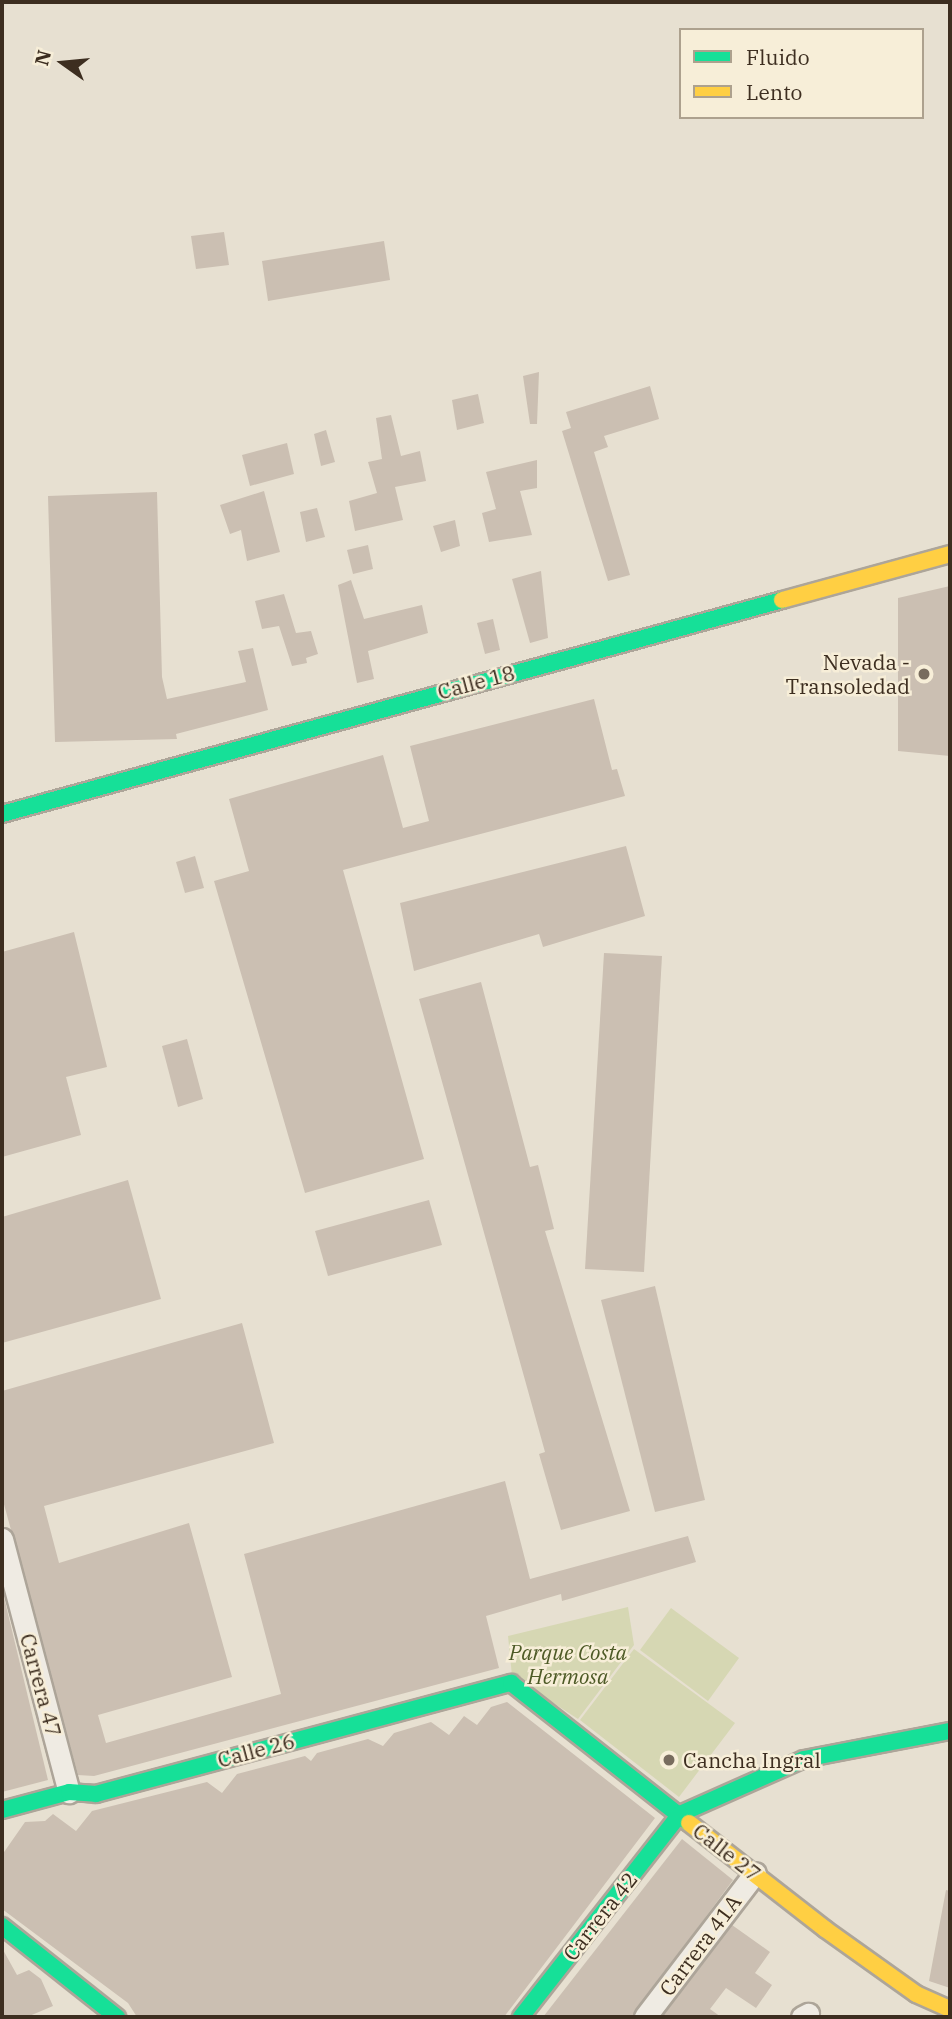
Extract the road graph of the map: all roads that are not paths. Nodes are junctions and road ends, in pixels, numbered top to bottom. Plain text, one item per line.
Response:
1 (950, 554) edge
2 (2, 814) edge
3 (2, 1539) edge
4 (511, 1683) joint
5 (950, 1731) edge
6 (69, 1792) junction
7 (2, 1810) edge
8 (680, 1814) junction
9 (755, 1873) junction
10 (2, 1926) edge
11 (950, 2009) edge
12 (117, 2017) edge
13 (521, 2017) edge
14 (645, 2017) edge

1 - 2 street, Calle 18
3 - 6 street, Carrera 47
4 - 6 street, Calle 26
4 - 8 street, Calle 27
5 - 8 street
6 - 7 street, Calle 26
8 - 9 street, Calle 27
8 - 13 street, Carrera 42
9 - 11 street, Calle 27
9 - 14 street, Carrera 41A
10 - 12 street

